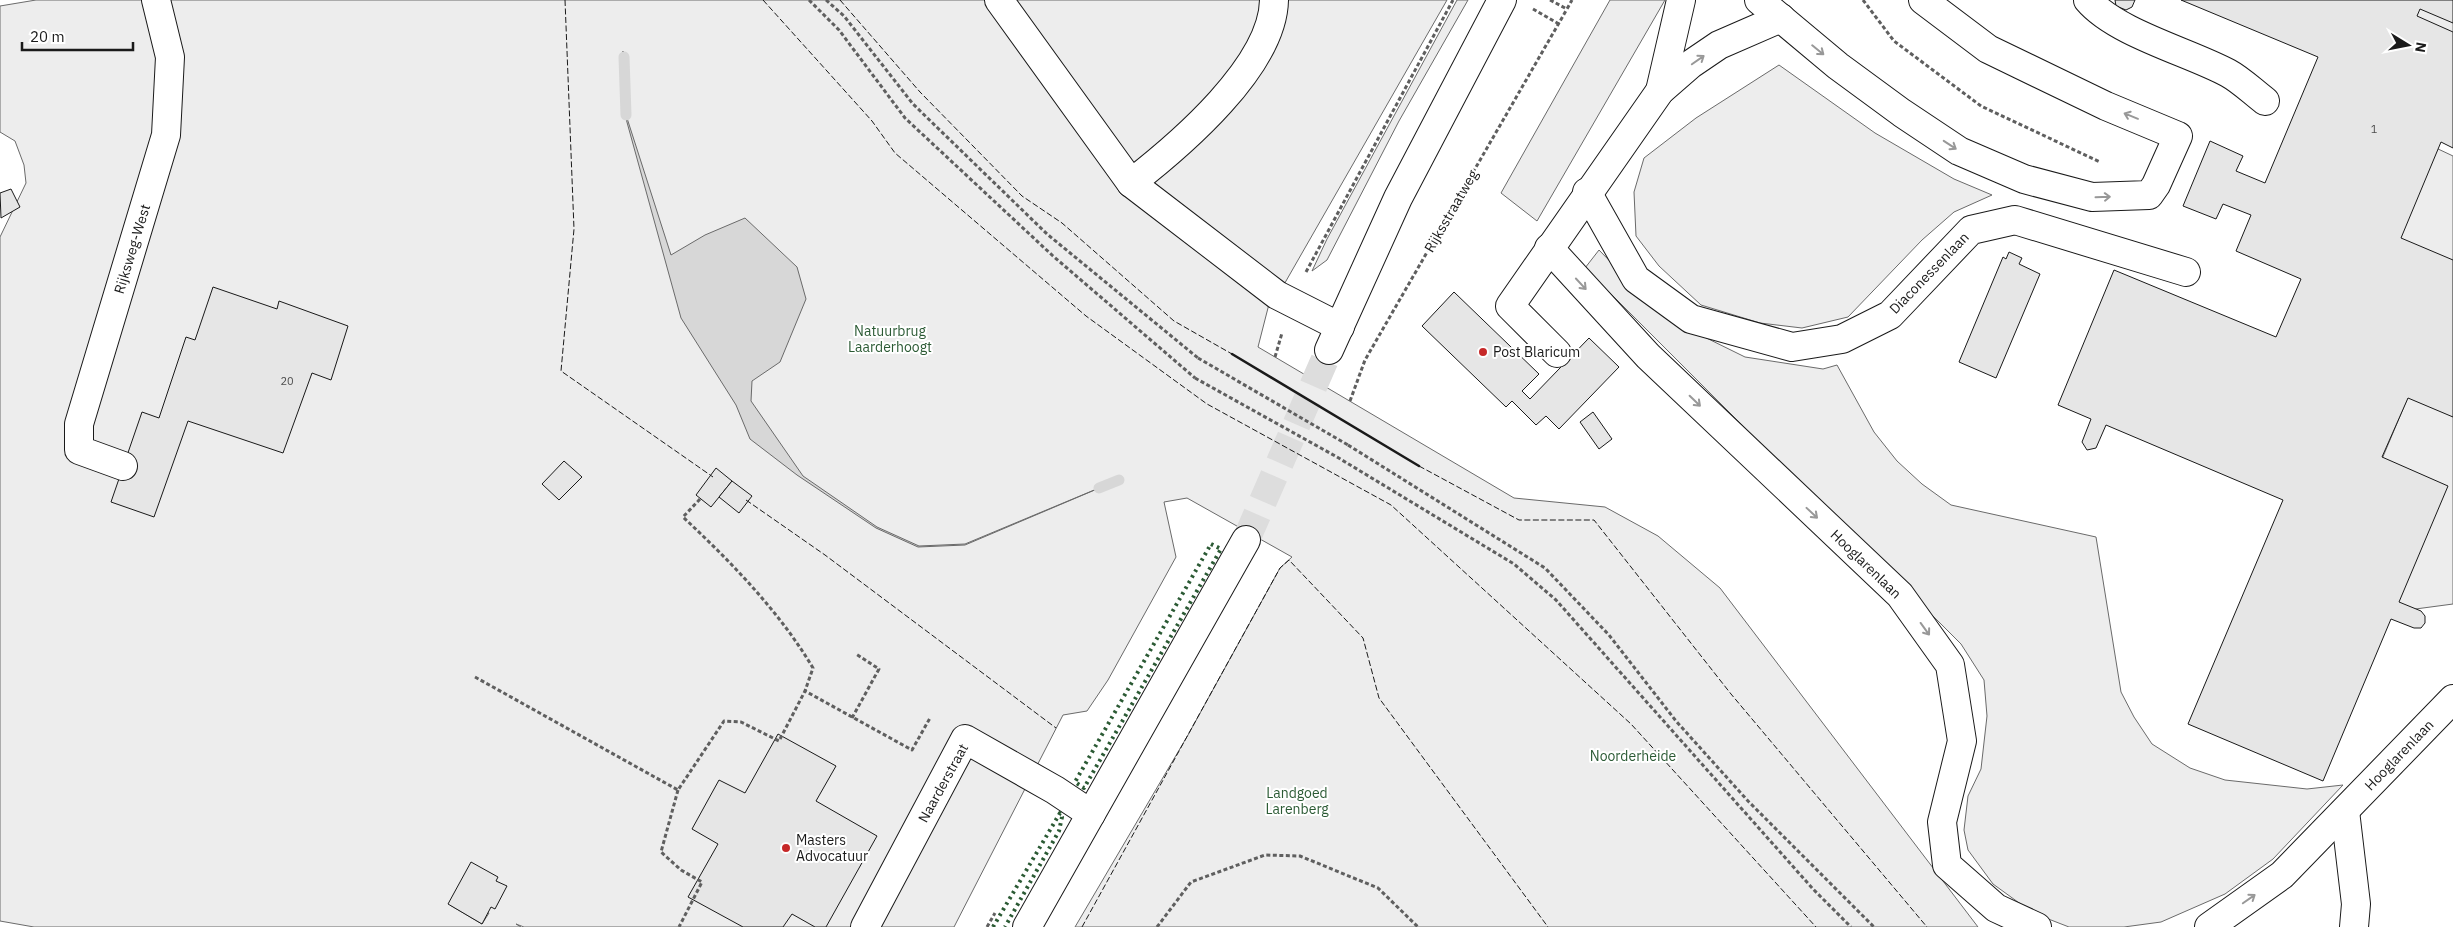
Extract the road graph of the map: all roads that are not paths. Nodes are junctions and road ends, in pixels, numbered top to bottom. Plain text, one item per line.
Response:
1 (156, 0) edge
2 (999, 0) edge
3 (1274, 0) edge
4 (1502, 0) edge
5 (1681, 0) edge
6 (1759, 0) edge
7 (1923, 0) edge
8 (2088, 0) edge
9 (1786, 9) edge
10 (1660, 91) junction
11 (2265, 101) dead end
12 (1131, 183) junction
13 (1588, 192) junction
14 (1550, 248) junction
15 (2186, 272) dead end
16 (1557, 353) dead end
17 (123, 466) dead end
18 (1246, 540) tunnel mouth
19 (2453, 699) edge
20 (2345, 811) junction
21 (1091, 814) junction
22 (865, 927) edge
23 (1027, 927) edge
24 (2038, 927) edge
25 (2209, 927) edge
26 (2354, 927) edge

1 - 17 street, Rijksweg-West
2 - 12 street
3 - 12 street
4 - 12 street
5 - 10 street
6 - 9 street
9 -> 7 street
8 - 11 street
10 -> 9 street
10 - 13 street
13 - 14 street
13 - 15 street, Diaconessenlaan
14 - 16 street
14 -> 24 street, Hooglarenlaan
18 - 21 street
19 - 20 street, Hooglarenlaan
25 -> 20 street, Hooglarenlaan
20 - 26 street
21 - 22 street, Naarderstraat
21 - 23 street

